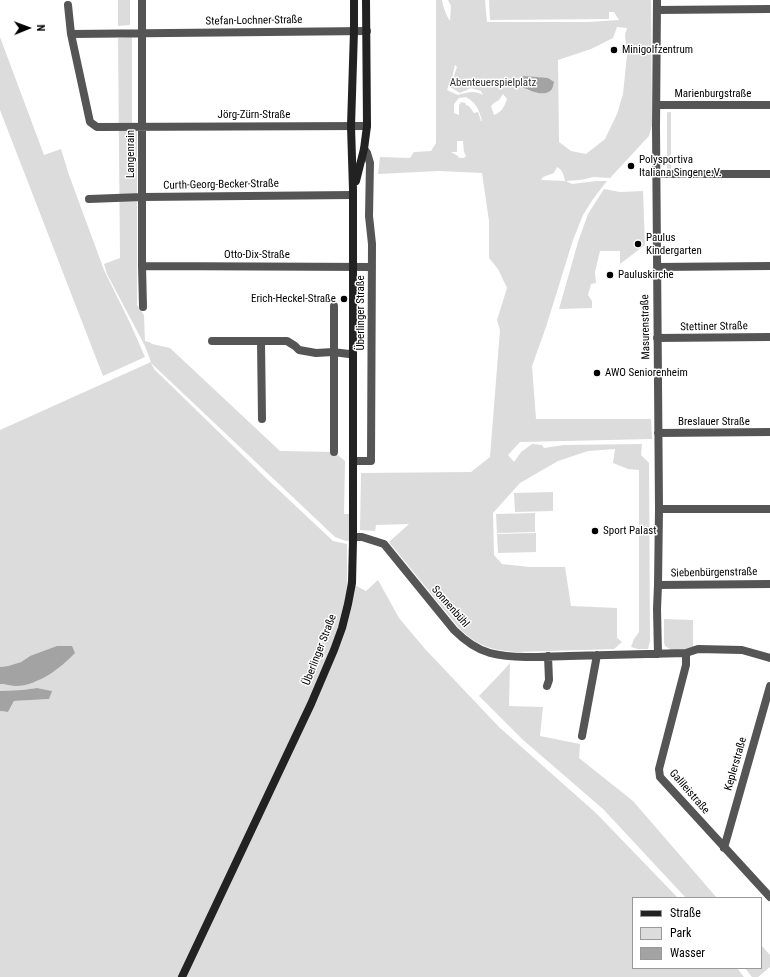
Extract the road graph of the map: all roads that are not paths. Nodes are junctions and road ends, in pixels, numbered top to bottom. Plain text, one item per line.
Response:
1 (142, 0) edge
2 (354, 0) edge
3 (366, 0) edge
4 (657, 0) edge
5 (68, 5) dead end
6 (770, 9) edge
7 (657, 10) junction
8 (354, 31) junction
9 (367, 31) junction
10 (142, 33) junction
11 (71, 34) junction
12 (657, 105) junction
13 (770, 105) edge
14 (351, 126) junction
15 (367, 126) junction
16 (142, 127) junction
17 (364, 149) junction
18 (656, 174) junction
19 (770, 174) edge
20 (353, 192) junction
21 (142, 197) junction
22 (89, 199) dead end
23 (142, 266) junction
24 (353, 266) junction
25 (770, 266) edge
26 (372, 267) junction
27 (657, 267) junction
28 (334, 306) dead end
29 (144, 307) dead end
30 (770, 337) edge
31 (658, 338) junction
32 (212, 341) dead end
33 (261, 341) junction
34 (334, 352) junction
35 (353, 353) junction
36 (262, 419) dead end
37 (770, 432) edge
38 (658, 433) junction
39 (334, 452) dead end
40 (353, 460) junction
41 (659, 509) junction
42 (770, 509) edge
43 (353, 537) junction
44 (770, 584) edge
45 (658, 585) junction
46 (686, 653) junction
47 (658, 654) junction
48 (596, 655) junction
49 (548, 656) junction
50 (770, 658) edge
51 (547, 686) dead end
52 (770, 686) edge
53 (582, 736) dead end
54 (724, 848) junction
55 (770, 897) edge
56 (182, 977) edge

1 - 10 street, Langenrain
2 - 8 street, Überlinger Straße
3 - 9 street, Überlinger Straße
4 - 7 street, Masurenstraße
5 - 11 street, Jörg-Zürn-Straße
6 - 7 street
7 - 12 street, Masurenstraße
8 - 9 street, Stefan-Lochner-Straße
8 - 10 street, Stefan-Lochner-Straße
8 - 14 street, Überlinger Straße
9 - 15 street, Überlinger Straße
10 - 11 street, Stefan-Lochner-Straße
10 - 16 street, Langenrain
11 - 16 street, Jörg-Zürn-Straße
12 - 13 street, Marienburgstraße
12 - 18 street, Masurenstraße
14 - 15 street, Jörg-Zürn-Straße
14 - 16 street, Jörg-Zürn-Straße
14 - 20 street, Überlinger Straße
15 - 17 street, Überlinger Straße
16 - 21 street, Langenrain
17 - 20 street, Überlinger Straße
17 - 26 street, Überlinger Straße
18 - 19 street
18 - 27 street, Masurenstraße
20 - 21 street, Curth-Georg-Becker-Straße
20 - 24 street, Überlinger Straße
21 - 22 street, Curth-Georg-Becker-Straße
21 - 23 street, Langenrain
23 - 24 street, Otto-Dix-Straße
23 - 29 street, Langenrain
24 - 26 street, Otto-Dix-Straße
24 - 35 street, Überlinger Straße
25 - 27 street
26 - 40 street, Überlinger Straße
27 - 31 street, Masurenstraße
28 - 34 street
30 - 31 street, Stettiner Straße
31 - 38 street, Masurenstraße
32 - 33 street
33 - 34 street
33 - 36 street
34 - 35 street
34 - 39 street
35 - 40 street, Überlinger Straße
37 - 38 street, Breslauer Straße
38 - 41 street, Masurenstraße
40 - 43 street, Überlinger Straße
41 - 42 street
41 - 45 street, Masurenstraße
43 - 49 street, Sonnenbühl
43 - 56 street, Überlinger Straße
44 - 45 street, Siebenbürgenstraße
45 - 47 street, Masurenstraße
46 - 47 street, Sonnenbühl
46 - 50 street, Sonnenbühl
46 - 54 street, Galileistraße
47 - 48 street, Sonnenbühl
48 - 49 street, Sonnenbühl
48 - 53 street
49 - 51 street
52 - 54 street, Keplerstraße
54 - 55 street, Galileistraße

